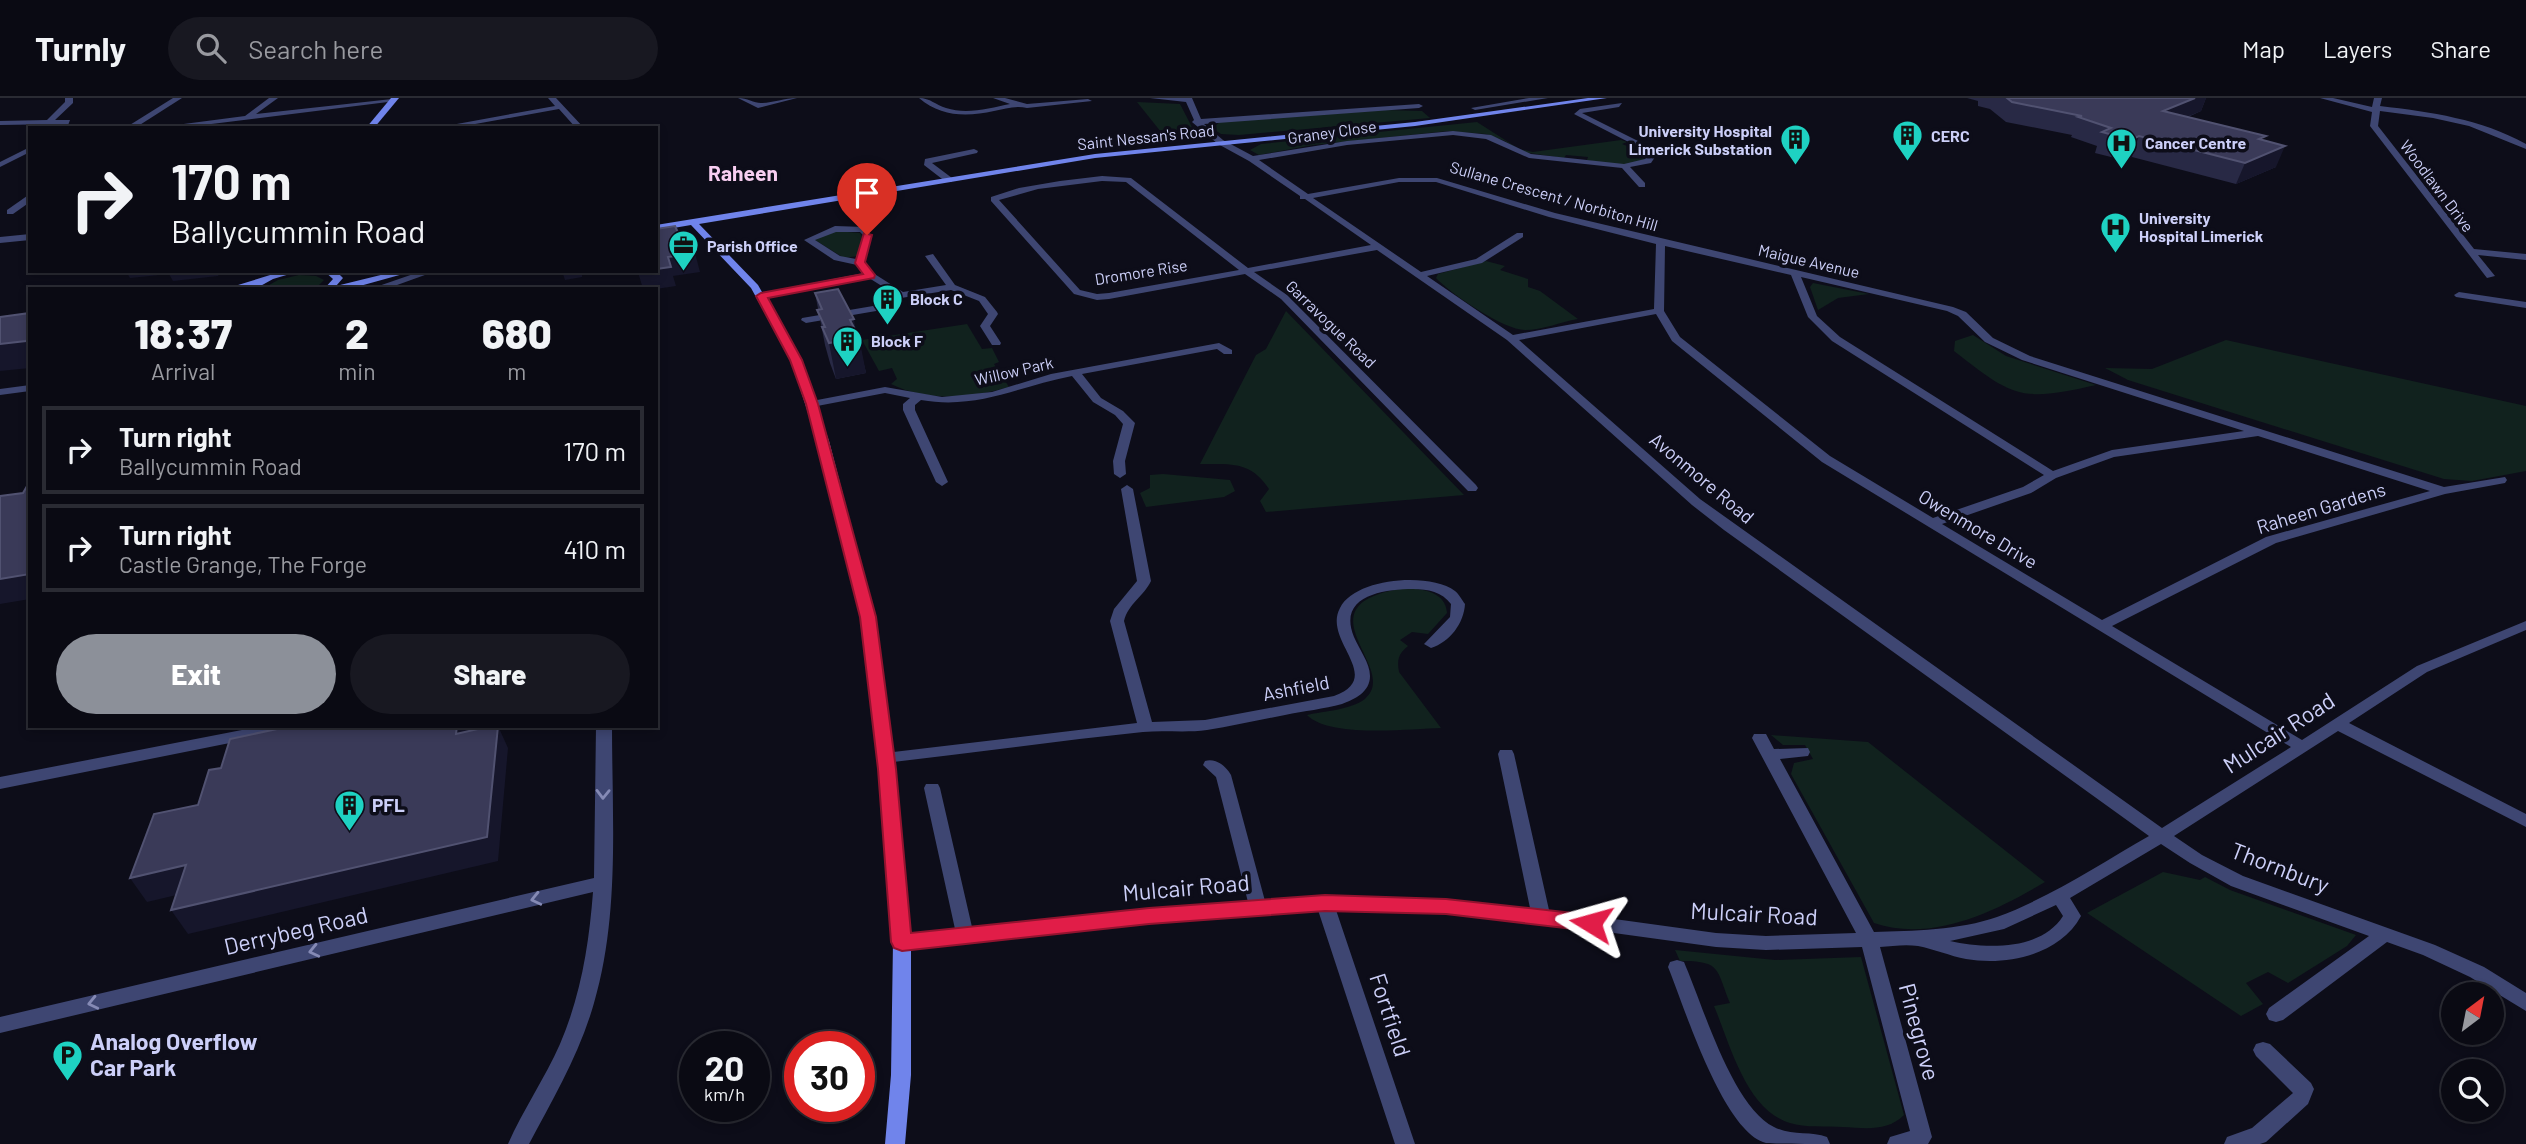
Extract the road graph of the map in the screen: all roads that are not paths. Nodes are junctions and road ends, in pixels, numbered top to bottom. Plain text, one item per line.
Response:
1 (69, 98) edge
2 (178, 98) edge
3 (274, 98) edge
4 (552, 98) edge
5 (742, 98) edge
6 (793, 98) edge
7 (923, 98) edge
8 (997, 98) edge
9 (1154, 98) edge
10 (1544, 98) edge
11 (1603, 98) edge
12 (2324, 98) edge
13 (2378, 98) edge
14 (393, 99) edge
15 (1189, 99) edge
16 (373, 101) edge
17 (1088, 101) dead end
18 (1018, 104) junction
19 (1619, 105) dead end
20 (1419, 106) dead end
21 (1559, 106) junction
22 (560, 107) junction
23 (1475, 108) dead end
24 (2374, 109) junction
25 (248, 117) junction
26 (50, 121) junction
27 (1196, 122) junction
28 (0, 123) edge
29 (64, 126) edge
30 (132, 126) edge
31 (174, 126) edge
32 (372, 126) edge
33 (451, 126) edge
34 (578, 126) edge
35 (1222, 142) junction
36 (2526, 148) edge
37 (974, 150) dead end
38 (1688, 150) dead end
39 (26, 151) edge
40 (1655, 152) junction
41 (0, 154) edge
42 (1252, 159) junction
43 (0, 165) edge
44 (1624, 166) junction
45 (1119, 177) joint
46 (949, 180) junction
47 (1642, 185) dead end
48 (1303, 197) junction
49 (28, 200) edge
50 (10, 212) dead end
51 (693, 222) junction
52 (658, 228) edge
53 (1520, 235) dead end
54 (28, 237) edge
55 (0, 240) edge
56 (1661, 242) junction
57 (1377, 247) junction
58 (2469, 251) junction
59 (930, 256) dead end
60 (2526, 257) edge
61 (860, 263) junction
62 (1245, 270) junction
63 (330, 273) edge
64 (402, 273) edge
65 (426, 273) edge
66 (1796, 274) junction
67 (870, 275) junction
68 (1419, 275) junction
69 (2490, 275) dead end
70 (269, 276) edge
71 (2454, 284) dead end
72 (236, 287) edge
73 (250, 287) edge
74 (331, 287) edge
75 (344, 287) edge
76 (381, 287) edge
77 (953, 287) junction
78 (761, 296) junction
79 (898, 296) junction
80 (2526, 305) edge
81 (1950, 309) joint
82 (1659, 311) junction
83 (806, 320) dead end
84 (1511, 338) junction
85 (996, 344) dead end
86 (1228, 352) dead end
87 (1076, 374) junction
88 (28, 388) edge
89 (0, 392) edge
90 (918, 398) junction
91 (812, 404) junction
92 (2259, 432) junction
93 (1120, 474) dead end
94 (2052, 475) junction
95 (2501, 480) dead end
96 (942, 482) dead end
97 (1472, 488) dead end
98 (1127, 489) dead end
99 (2443, 491) junction
100 (1931, 523) junction
101 (2526, 625) edge
102 (2101, 626) junction
103 (1431, 644) dead end
104 (2338, 724) junction
105 (1146, 727) junction
106 (280, 728) edge
107 (604, 728) edge
108 (1760, 738) dead end
109 (2302, 747) junction
110 (1802, 752) dead end
111 (1506, 754) dead end
112 (1770, 755) junction
113 (885, 758) junction
114 (1211, 765) dead end
115 (0, 783) edge
116 (932, 788) dead end
117 (2526, 821) edge
118 (2163, 836) junction
119 (602, 883) junction
120 (2060, 896) junction
121 (1325, 903) junction
122 (1258, 906) junction
123 (1541, 916) junction
124 (2386, 933) junction
125 (965, 935) junction
126 (1919, 939) junction
127 (1869, 940) junction
128 (902, 942) junction
129 (1677, 967) dead end
130 (2526, 1003) edge
131 (2276, 1014) dead end
132 (0, 1025) edge
133 (2263, 1050) dead end
134 (1926, 1141) edge
135 (519, 1144) edge
136 (895, 1144) edge
137 (1405, 1144) edge
138 (1820, 1144) edge
139 (1897, 1144) edge
140 (2234, 1144) edge

1 - 26 street
2 - 30 street
3 - 25 street
4 - 22 street
5 - 6 street
7 - 18 street
8 - 18 street
9 - 15 street
10 - 21 street
10 - 23 street
11 - 21 main road, Saint Nessan's Road
12 - 24 street
13 - 24 street
14 - 16 street
14 - 32 main road
15 - 27 street
16 - 25 street
17 - 18 street
19 - 40 street
20 - 27 street
21 - 35 main road, Saint Nessan's Road
22 - 33 street
22 - 34 street
24 - 36 street
24 - 58 street, Woodlawn Drive
25 - 31 street
26 - 28 street
26 - 29 street
27 - 35 street, Avonmore Road
35 - 42 street, Avonmore Road
35 - 46 main road, Saint Nessan's Road
37 - 46 street
38 - 40 street
39 - 41 street
39 - 43 street
40 - 44 street
42 - 44 street, Graney Close
42 - 48 street, Avonmore Road
44 - 47 street
45 - 62 street, Garravogue Road
45 - 62 street, Dromore Rise
46 - 51 main road, Saint Nessan's Road
48 - 56 street, Sullane Crescent / Norbiton Hill
48 - 57 street, Avonmore Road
49 - 50 street
51 - 52 main road, Saint Nessan's Road
51 - 78 main road
53 - 68 street
54 - 55 street
56 - 66 street, Maigue Avenue
56 - 82 street, Sullane Crescent / Norbiton Hill
57 - 62 street, Dromore Rise
57 - 68 street, Avonmore Road
58 - 60 street
58 - 69 street, Woodlawn Drive
59 - 77 street
61 - 61 street
61 - 67 street
62 - 97 street, Garravogue Road
63 - 74 main road
64 - 75 main road
65 - 76 street
66 - 81 street, Maigue Avenue
66 - 94 street
67 - 78 street
67 - 79 street
68 - 84 street, Avonmore Road
70 - 72 main road
70 - 73 main road
71 - 80 street
77 - 79 street
77 - 85 street
78 - 91 main road
79 - 83 street
81 - 92 street, Raheen Gardens
82 - 84 street
82 - 100 street, Owenmore Drive
84 - 118 street, Avonmore Road
86 - 87 street, Willow Park
87 - 90 street, Willow Park
87 - 93 street, Willow Park
88 - 89 street
90 - 91 street, Willow Park
90 - 96 street
91 - 113 main road
92 - 94 street, Raheen Gardens
92 - 99 street, Raheen Gardens
94 - 100 street, Raheen Gardens
95 - 99 street, Raheen Gardens
98 - 105 street
99 - 102 street, Raheen Gardens
100 - 102 street, Owenmore Drive
101 - 104 street, Mulcair Road
102 - 109 street, Owenmore Drive
103 - 105 street, Ashfield
104 - 109 street, Mulcair Road
104 - 117 street
105 - 113 street, Ashfield
106 - 115 street
107 -> 119 street
108 - 112 street
109 - 118 street, Mulcair Road
110 - 112 street
111 - 123 street
112 - 127 street
113 - 128 main road
114 - 122 street
116 - 125 street
118 - 120 street, Mulcair Road
118 - 124 street, Thornbury
119 -> 132 street, Derrybeg Road
119 - 135 street
120 - 126 street, Mulcair Road
120 - 126 street
121 - 122 street, Mulcair Road
121 - 123 street, Mulcair Road
121 - 137 street, Fortfield
122 - 125 street, Mulcair Road
123 - 127 street, Mulcair Road
124 - 130 street, Thornbury
124 - 131 street
125 - 128 street, Mulcair Road
126 - 127 street, Mulcair Road
127 - 134 street, Pinegrove
128 - 136 main road
129 - 138 street
133 - 140 street
134 - 139 street

